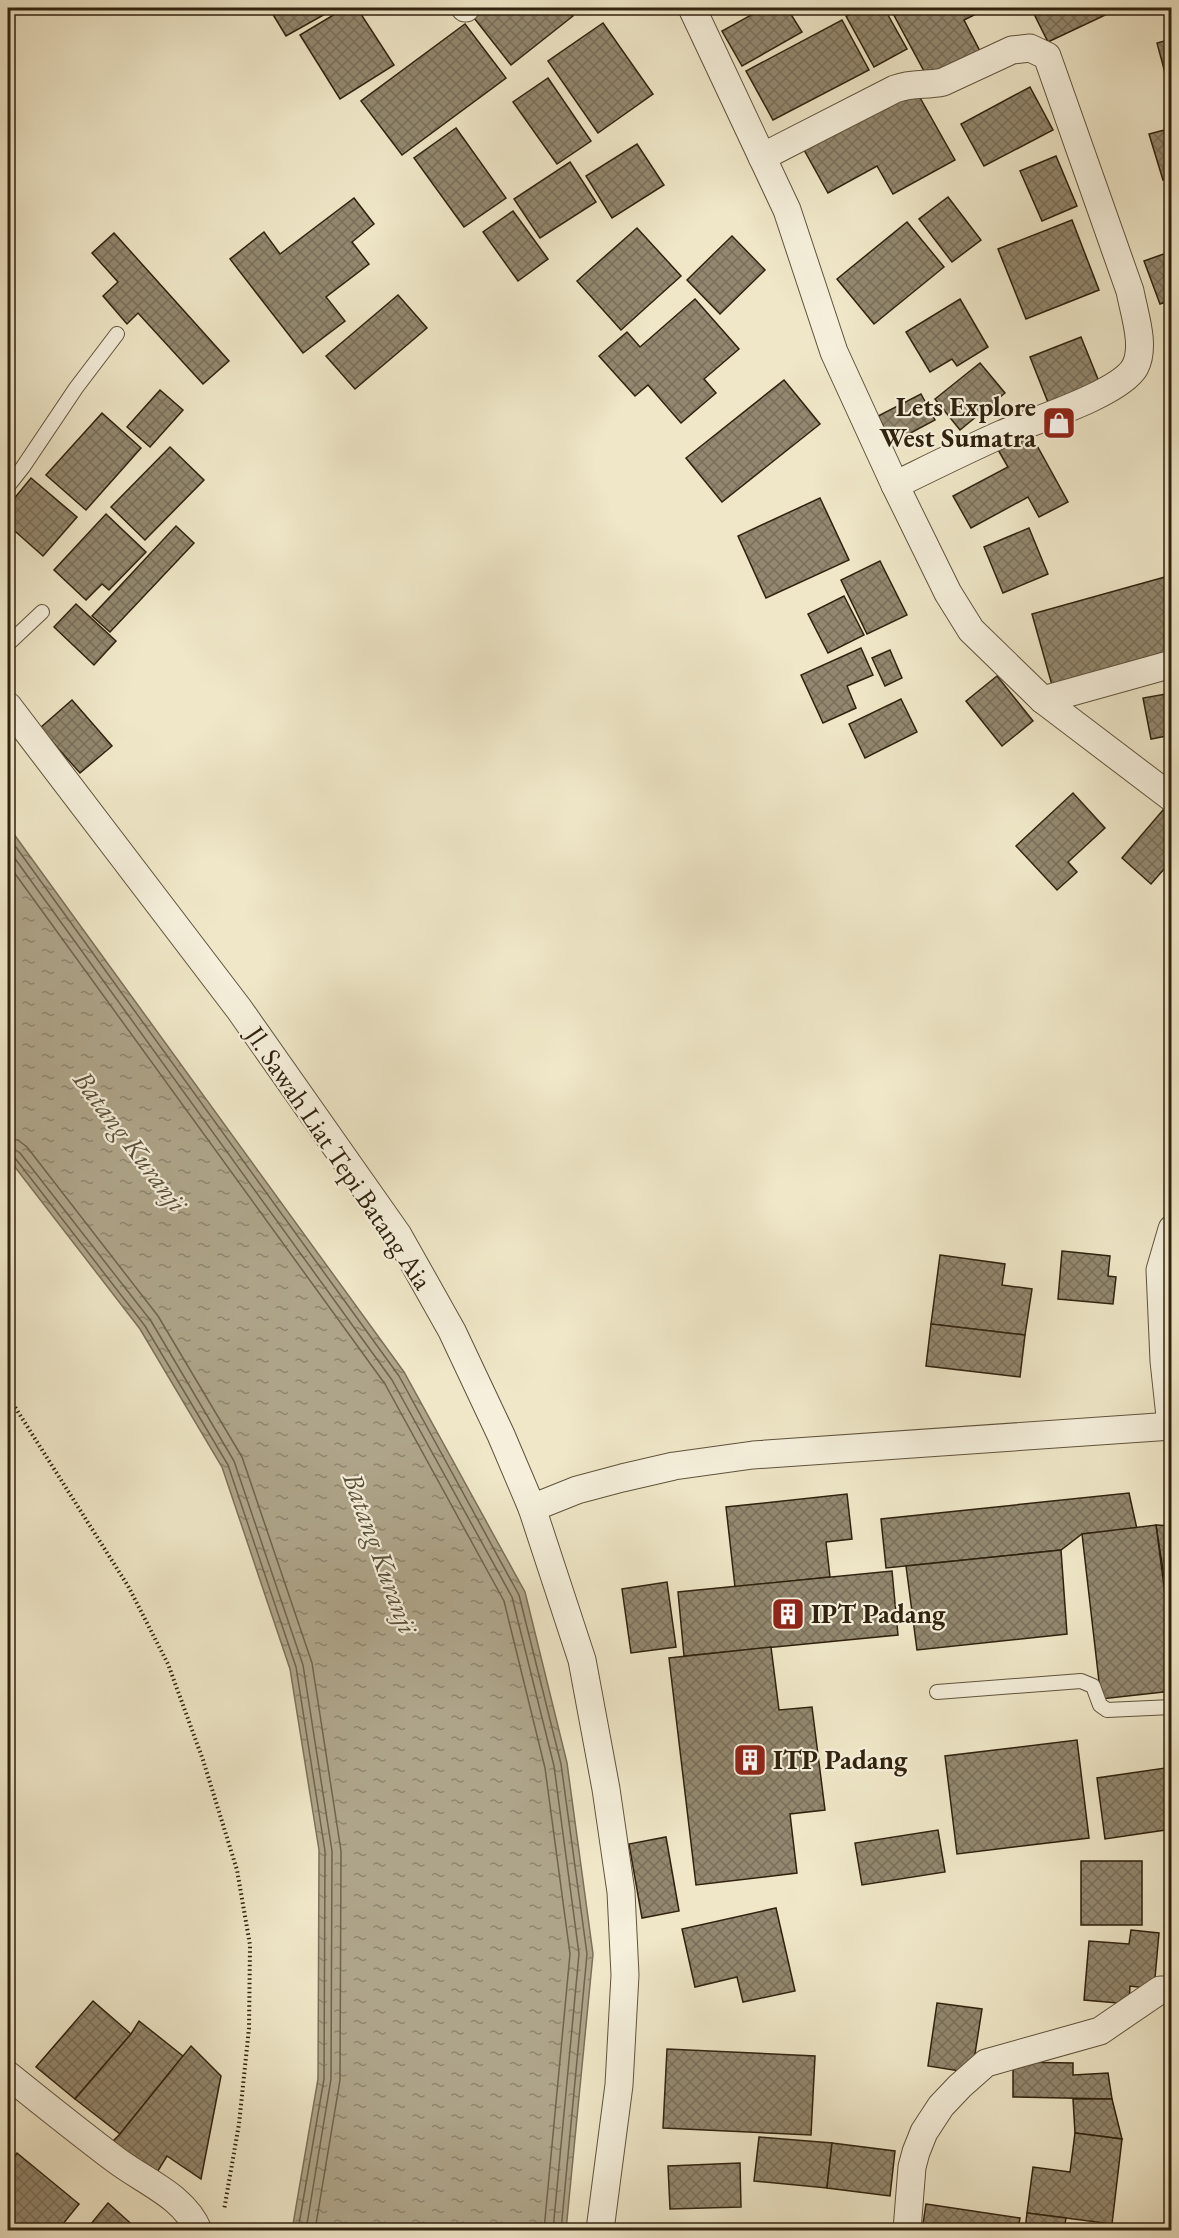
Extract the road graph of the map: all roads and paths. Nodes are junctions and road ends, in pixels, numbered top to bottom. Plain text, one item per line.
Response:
1 (692, 8) edge
2 (762, 157) junction
3 (117, 334) dead end
4 (895, 485) junction
5 (8, 486) edge
6 (42, 612) dead end
7 (8, 644) edge
8 (1172, 664) edge
9 (1043, 700) junction
10 (8, 706) edge
11 (1172, 798) edge
12 (1172, 1229) edge
13 (8, 1396) edge
14 (1171, 1425) edge
15 (532, 1508) junction
16 (937, 1692) dead end
17 (1172, 1707) edge
18 (1172, 1990) edge
19 (8, 2075) edge
20 (210, 2225) edge
21 (600, 2230) edge
22 (907, 2230) edge

1 - 2 street
2 - 4 street
2 - 4 street
3 - 5 lane
4 - 9 street
6 - 7 lane
8 - 9 street
9 - 11 street
10 - 15 street, Jl. Sawah Liat Tepi Batang Aia
12 - 14 street
13 - 20 path
14 - 15 street
15 - 21 street, Jl. Sawah Liat Tepi Batang Aia
16 - 17 lane
18 - 22 street
19 - 20 street

